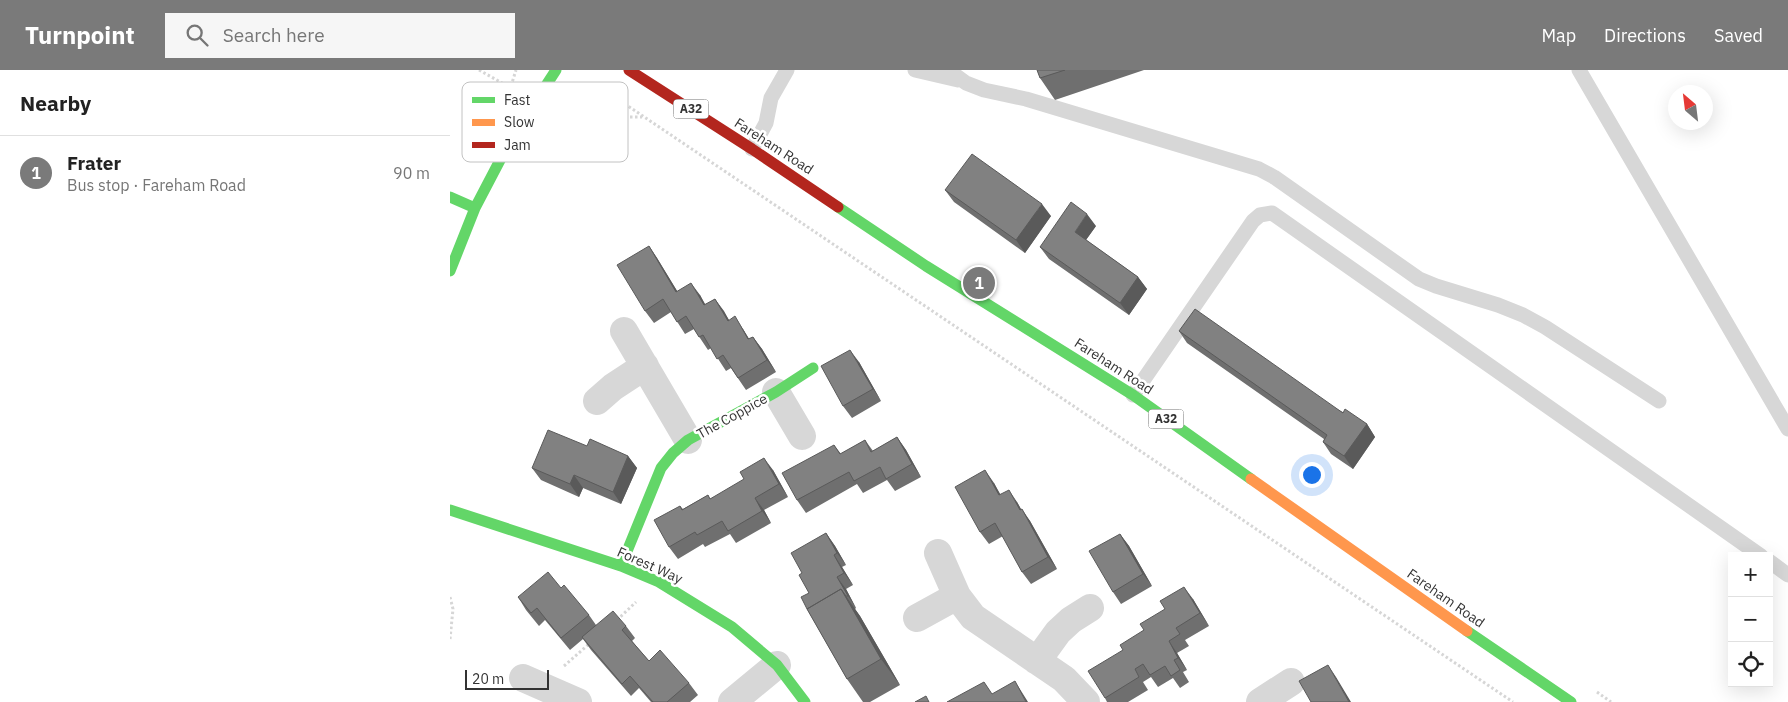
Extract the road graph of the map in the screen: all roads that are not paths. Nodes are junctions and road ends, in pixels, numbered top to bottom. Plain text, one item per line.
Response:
1 (556, 70) edge
2 (629, 70) edge
3 (788, 70) edge
4 (915, 70) edge
5 (948, 70) edge
6 (1580, 70) edge
7 (548, 82) edge
8 (966, 83) junction
9 (752, 149) junction
10 (499, 162) edge
11 (450, 197) edge
12 (475, 208) junction
13 (450, 271) edge
14 (624, 331) dead end
15 (645, 366) junction
16 (813, 368) dead end
17 (776, 392) junction
18 (1133, 395) junction
19 (1659, 401) dead end
20 (597, 402) dead end
21 (1788, 429) edge
22 (802, 436) dead end
23 (688, 440) junction
24 (450, 510) edge
25 (1755, 552) edge
26 (938, 553) dead end
27 (1773, 564) edge
28 (621, 566) junction
29 (1788, 574) edge
30 (957, 596) junction
31 (1090, 608) dead end
32 (917, 618) dead end
33 (1037, 661) junction
34 (777, 664) junction
35 (532, 682) road end
36 (1291, 682) dead end
37 (578, 702) edge
38 (732, 702) edge
39 (805, 702) edge
40 (1086, 702) edge
41 (1260, 702) edge
42 (1571, 702) edge

1 - 7 main road
2 - 9 main road, Fareham Road / A32
3 - 9 lane
4 - 8 lane
5 - 8 lane
6 - 21 lane
8 - 19 lane
9 - 18 main road, Fareham Road / A32
10 - 12 main road
11 - 12 main road
12 - 13 main road
14 - 15 street, The Coppice
15 - 20 street
15 - 23 street, The Coppice
16 - 17 main road, The Coppice
17 - 22 street, The Coppice
17 - 23 main road, The Coppice
18 - 25 lane
18 - 42 main road, Fareham Road / A32
23 - 28 main road, The Coppice
24 - 28 main road, Forest Way
26 - 30 street
27 - 29 lane
28 - 34 main road, Forest Way
30 - 32 street
30 - 33 street
31 - 33 street
33 - 40 street
34 - 38 street
34 - 39 main road, Forest Way
35 - 37 street
36 - 41 street

